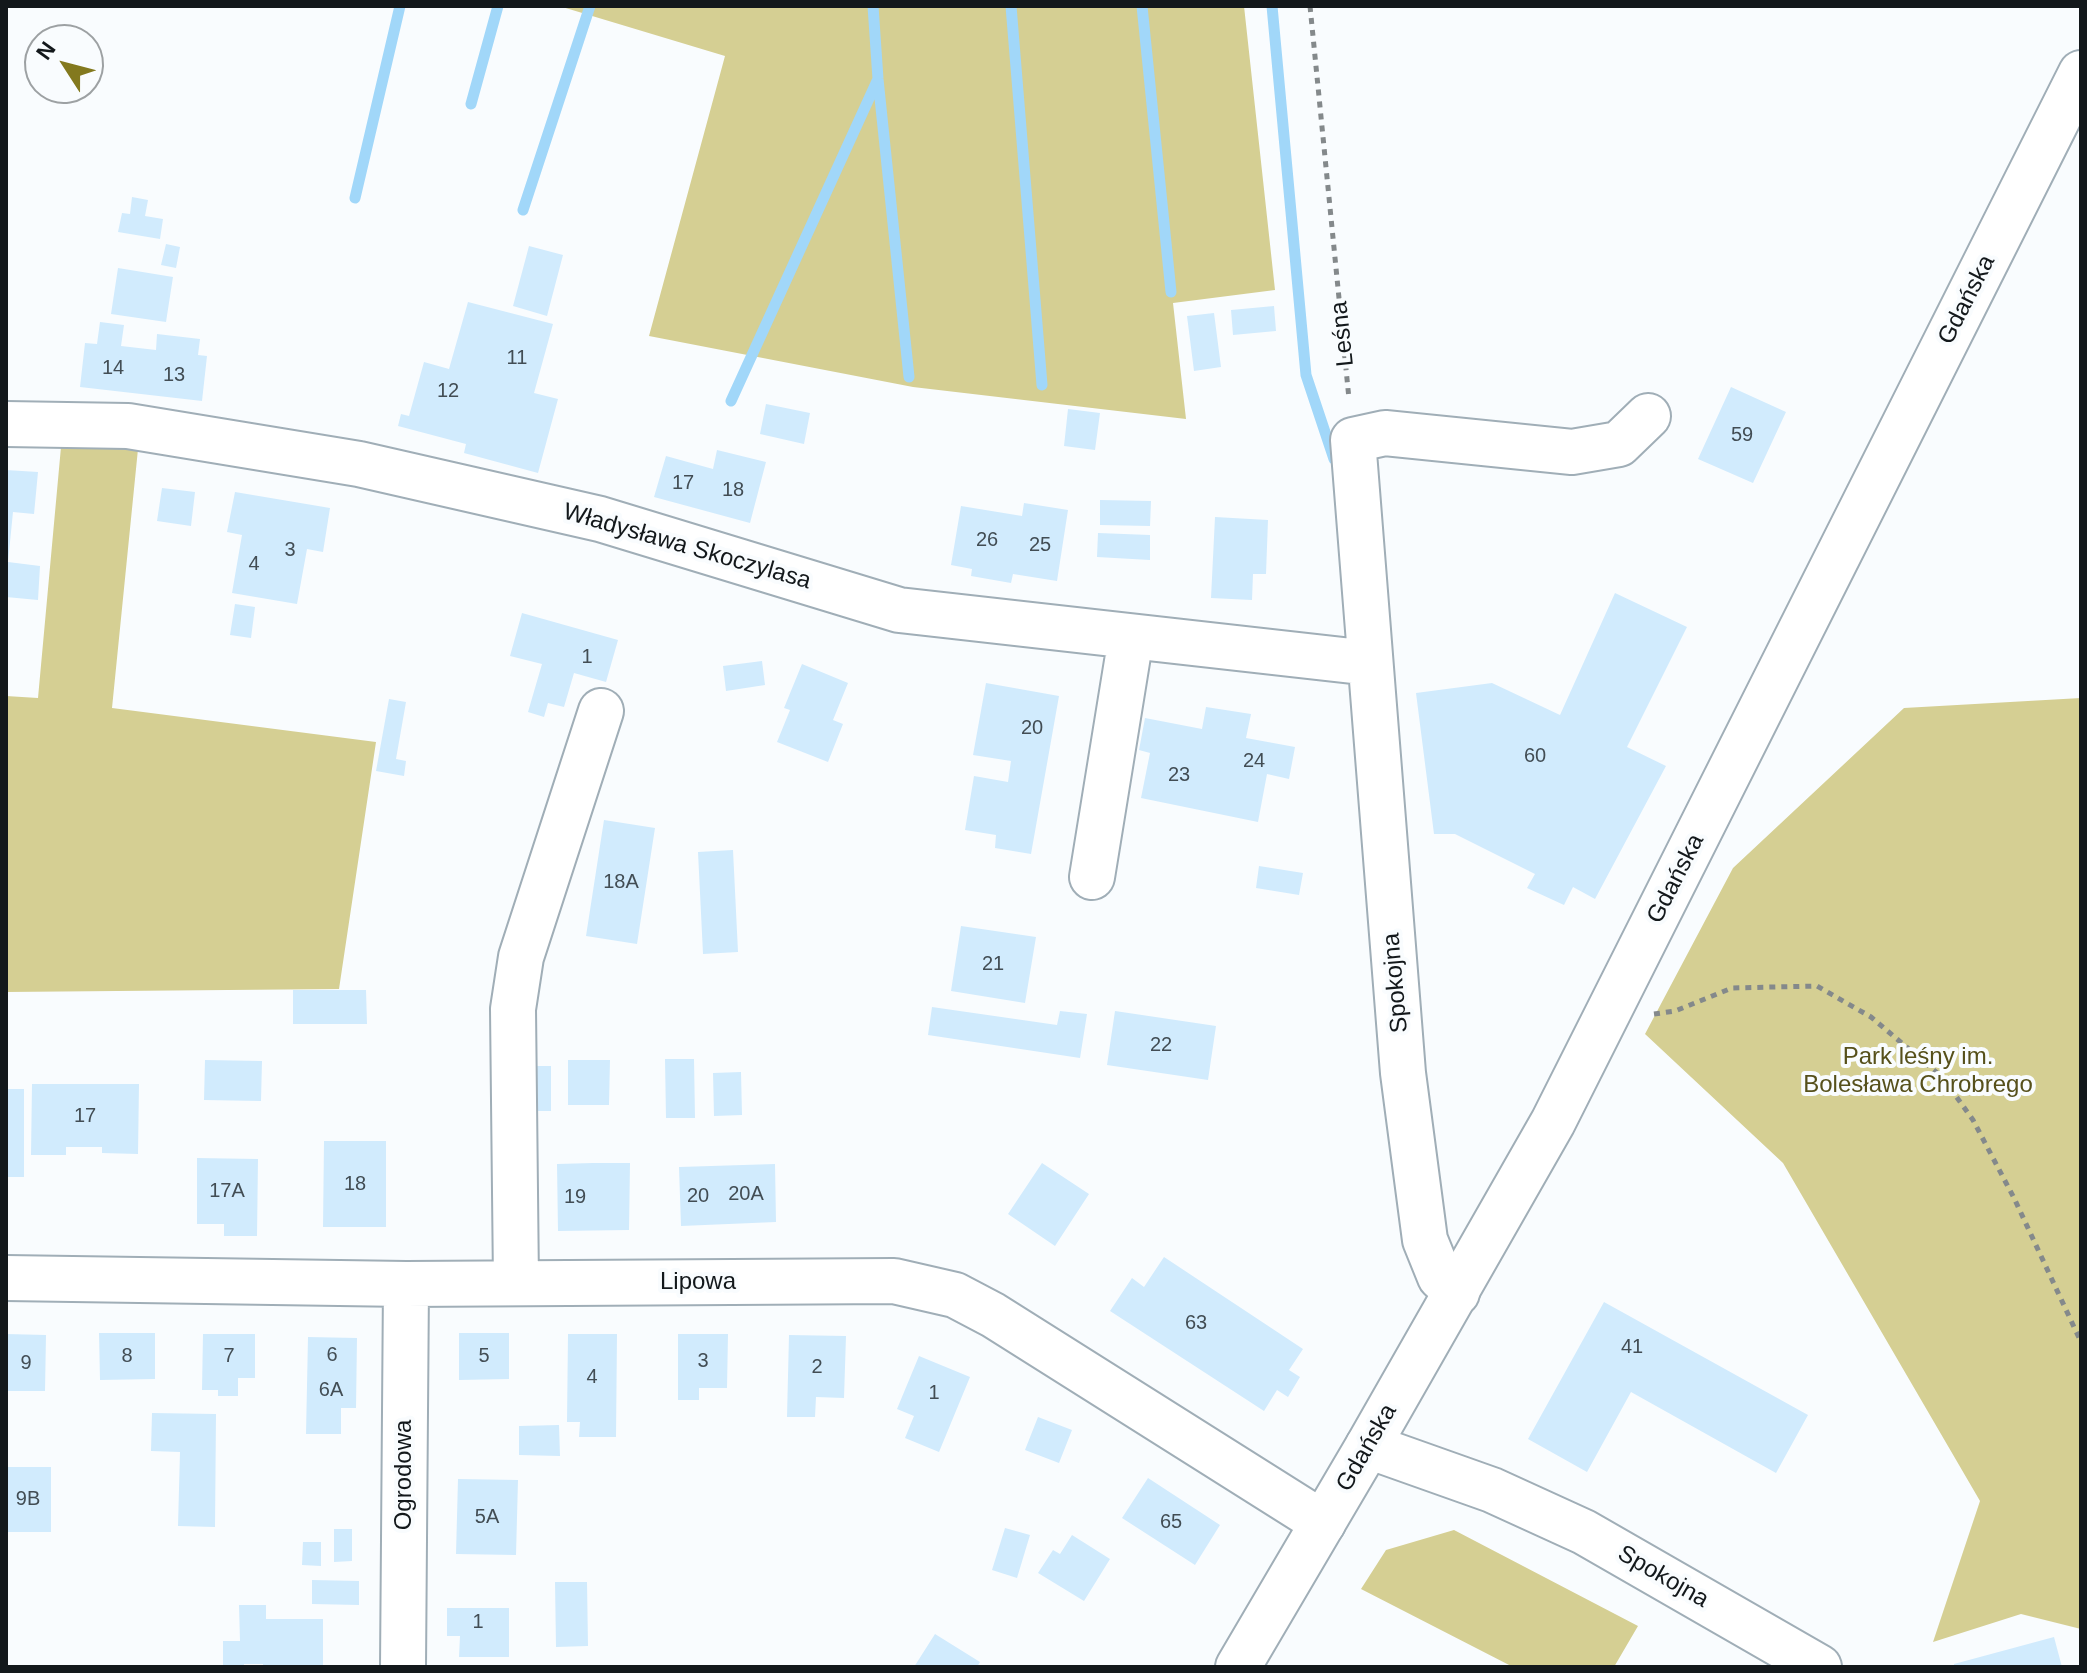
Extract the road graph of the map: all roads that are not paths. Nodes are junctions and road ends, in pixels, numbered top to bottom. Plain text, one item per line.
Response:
1 (2081, 73) edge
2 (1648, 416) dead end
3 (6, 424) edge
4 (1131, 637) junction
5 (1370, 663) junction
6 (601, 711) dead end
7 (1092, 877) dead end
8 (6, 1278) edge
9 (516, 1283) junction
10 (406, 1284) junction
11 (1457, 1293) junction
12 (1368, 1446) junction
13 (1323, 1523) junction
14 (403, 1667) edge
15 (1238, 1667) edge
16 (1819, 1667) edge

1 - 11 street, Gdańska
2 - 5 street
3 - 4 street, Władysława Skoczylasa
4 - 5 street, Władysława Skoczylasa
4 - 7 street
5 - 11 street, Spokojna
6 - 9 street
8 - 10 street, Lipowa
9 - 10 street, Lipowa
9 - 13 street, Lipowa
10 - 14 street, Ogrodowa
11 - 12 street, Gdańska
12 - 13 street, Gdańska
12 - 16 street, Spokojna
13 - 15 street, Gdańska

